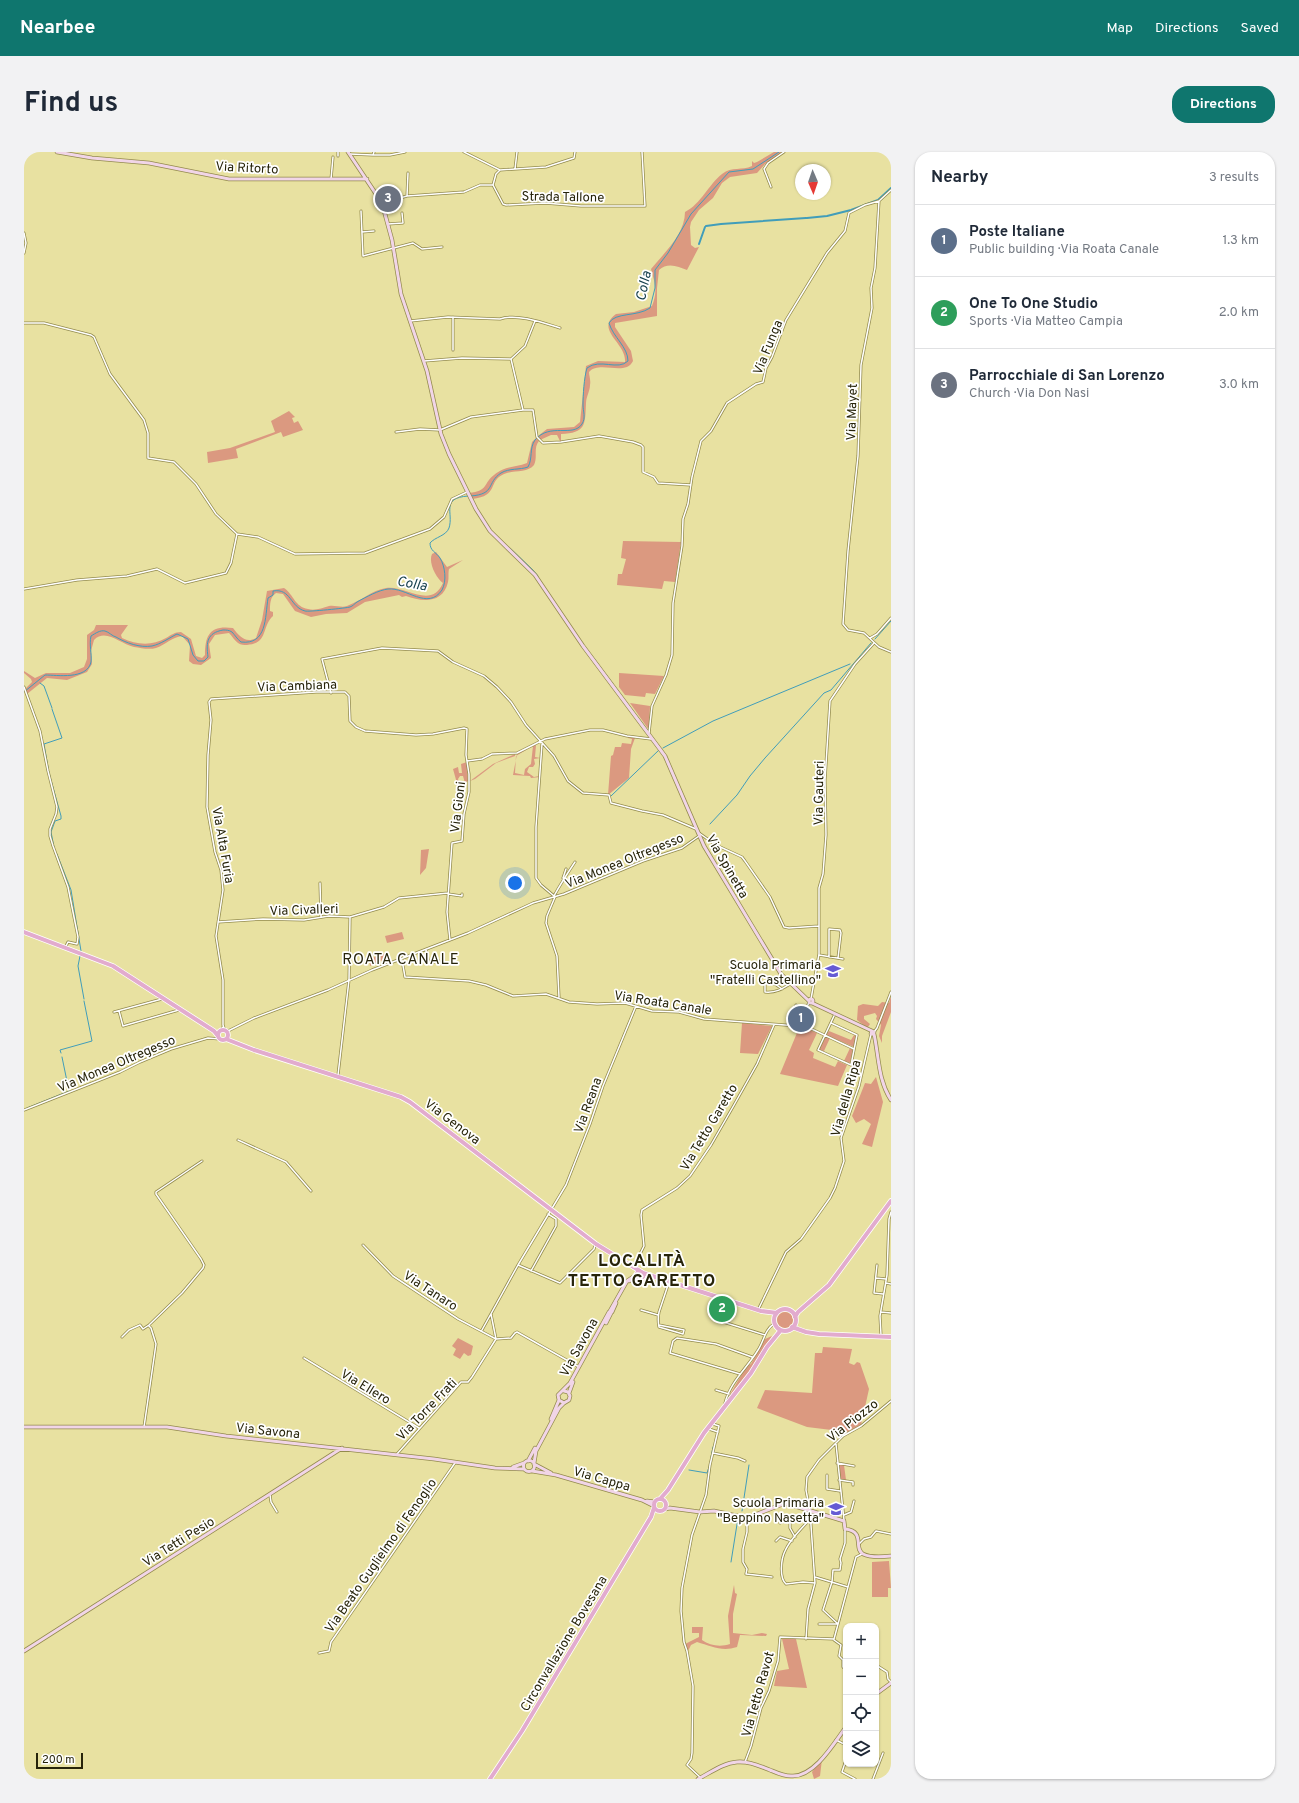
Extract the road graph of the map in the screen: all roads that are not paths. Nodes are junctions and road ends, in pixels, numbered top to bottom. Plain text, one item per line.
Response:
1 (57, 152) edge
2 (338, 152) edge
3 (405, 152) edge
4 (464, 152) edge
5 (517, 152) edge
6 (575, 152) edge
7 (642, 152) edge
8 (784, 152) edge
9 (349, 153) edge
10 (374, 153) edge
11 (338, 156) dead end
12 (333, 157) dead end
13 (515, 169) junction
14 (500, 170) junction
15 (408, 173) dead end
16 (331, 179) junction
17 (367, 179) junction
18 (493, 185) junction
19 (771, 187) dead end
20 (891, 190) edge
21 (384, 196) dead end
22 (407, 196) junction
23 (380, 198) junction
24 (879, 201) junction
25 (382, 203) junction
26 (361, 211) dead end
27 (402, 213) dead end
28 (388, 224) junction
29 (374, 231) dead end
30 (362, 232) junction
31 (24, 233) edge
32 (442, 247) dead end
33 (394, 249) junction
34 (24, 253) edge
35 (453, 317) junction
36 (535, 320) junction
37 (410, 321) junction
38 (24, 323) edge
39 (560, 328) dead end
40 (453, 350) dead end
41 (511, 359) junction
42 (424, 361) junction
43 (523, 410) junction
44 (440, 430) junction
45 (396, 432) dead end
46 (691, 485) junction
47 (468, 493) junction
48 (237, 534) junction
49 (24, 589) edge
50 (891, 618) edge
51 (870, 638) junction
52 (874, 643) junction
53 (891, 652) edge
54 (24, 688) edge
55 (331, 693) junction
56 (209, 700) joint
57 (649, 734) junction
58 (652, 738) junction
59 (540, 741) junction
60 (542, 744) junction
61 (467, 761) junction
62 (696, 829) junction
63 (698, 834) junction
64 (574, 862) dead end
65 (566, 869) dead end
66 (563, 878) junction
67 (320, 882) dead end
68 (448, 894) junction
69 (462, 894) dead end
70 (554, 896) junction
71 (321, 917) junction
72 (350, 917) junction
73 (218, 922) junction
74 (819, 926) junction
75 (24, 932) edge
76 (450, 940) junction
77 (66, 948) junction
78 (426, 949) junction
79 (819, 955) junction
80 (829, 957) junction
81 (838, 958) junction
82 (843, 959) dead end
83 (402, 960) junction
84 (439, 961) dead end
85 (349, 980) junction
86 (790, 984) junction
87 (782, 989) junction
88 (891, 992) edge
89 (163, 998) junction
90 (559, 998) junction
91 (811, 1002) junction
92 (796, 1005) dead end
93 (636, 1006) junction
94 (180, 1009) junction
95 (119, 1011) junction
96 (114, 1012) dead end
97 (834, 1016) dead end
98 (831, 1023) junction
99 (801, 1024) junction
100 (223, 1025) junction
101 (774, 1025) junction
102 (788, 1026) junction
103 (872, 1033) junction
104 (221, 1035) junction
105 (825, 1036) junction
106 (854, 1048) junction
107 (338, 1077) junction
108 (891, 1100) edge
109 (24, 1110) edge
110 (238, 1140) dead end
111 (202, 1161) dead end
112 (311, 1191) dead end
113 (891, 1201) edge
114 (552, 1209) junction
115 (891, 1212) edge
116 (548, 1214) junction
117 (890, 1228) edge
118 (363, 1245) dead end
119 (596, 1246) junction
120 (889, 1253) edge
121 (518, 1264) junction
122 (877, 1265) dead end
123 (634, 1267) junction
124 (532, 1271) junction
125 (640, 1274) junction
126 (876, 1278) junction
127 (886, 1279) junction
128 (669, 1283) junction
129 (886, 1283) junction
130 (891, 1284) edge
131 (884, 1294) junction
132 (727, 1300) junction
133 (809, 1303) junction
134 (642, 1310) dead end
135 (760, 1310) junction
136 (790, 1311) junction
137 (610, 1312) junction
138 (881, 1312) junction
139 (777, 1313) junction
140 (891, 1313) edge
141 (491, 1314) junction
142 (658, 1315) junction
143 (795, 1319) junction
144 (775, 1323) junction
145 (149, 1325) junction
146 (659, 1325) junction
147 (792, 1327) junction
148 (482, 1330) junction
149 (782, 1330) junction
150 (813, 1333) junction
151 (765, 1335) junction
152 (881, 1336) junction
153 (122, 1337) dead end
154 (891, 1337) edge
155 (496, 1339) junction
156 (773, 1339) junction
157 (752, 1357) junction
158 (304, 1358) dead end
159 (579, 1367) junction
160 (740, 1374) junction
161 (716, 1390) dead end
162 (564, 1391) junction
163 (569, 1393) junction
164 (729, 1394) junction
165 (559, 1400) junction
166 (891, 1401) edge
167 (564, 1403) junction
168 (726, 1405) junction
169 (711, 1423) junction
170 (24, 1427) edge
171 (144, 1427) junction
172 (419, 1428) junction
173 (707, 1428) junction
174 (718, 1432) junction
175 (836, 1443) junction
176 (342, 1448) junction
177 (832, 1448) junction
178 (837, 1451) junction
179 (713, 1452) junction
180 (396, 1454) junction
181 (528, 1461) junction
182 (745, 1461) dead end
183 (456, 1462) junction
184 (524, 1463) junction
185 (838, 1463) junction
186 (534, 1464) junction
187 (854, 1466) dead end
188 (508, 1468) junction
189 (524, 1469) junction
190 (532, 1471) junction
191 (556, 1475) junction
192 (827, 1475) dead end
193 (839, 1480) junction
194 (853, 1485) dead end
195 (840, 1491) junction
196 (270, 1495) junction
197 (854, 1501) dead end
198 (664, 1504) junction
199 (654, 1505) junction
200 (810, 1511) junction
201 (277, 1512) dead end
202 (659, 1512) junction
203 (700, 1512) junction
204 (844, 1515) junction
205 (651, 1517) junction
206 (747, 1518) junction
207 (811, 1518) junction
208 (844, 1521) junction
209 (780, 1523) dead end
210 (807, 1523) junction
211 (811, 1524) junction
212 (845, 1529) junction
213 (891, 1534) edge
214 (795, 1537) junction
215 (776, 1541) dead end
216 (792, 1542) junction
217 (859, 1544) junction
218 (862, 1554) junction
219 (891, 1556) edge
220 (772, 1577) dead end
221 (815, 1577) junction
222 (832, 1582) junction
223 (815, 1583) junction
224 (848, 1587) junction
225 (819, 1624) dead end
226 (838, 1624) junction
227 (806, 1639) junction
228 (834, 1639) junction
229 (24, 1651) edge
230 (319, 1653) dead end
231 (843, 1660) edge
232 (879, 1667) edge
233 (891, 1682) edge
234 (879, 1691) edge
235 (844, 1731) edge
236 (836, 1740) junction
237 (843, 1744) edge
238 (883, 1754) dead end
239 (745, 1762) junction
240 (844, 1767) edge
241 (699, 1778) edge
242 (787, 1778) edge
243 (490, 1779) edge
244 (856, 1779) edge
245 (873, 1779) edge

1 - 16 street, Via Ritorto
2 - 11 street
3 - 10 street
4 - 14 street
5 - 13 street
6 - 13 street
7 - 18 street, Strada Tallone
8 - 19 street
9 - 10 street
9 - 17 street, Via Spinetta
12 - 16 street
13 - 14 street
14 - 18 street
15 - 22 street
16 - 17 street, Via Ritorto
17 - 23 street, Via Spinetta
18 - 22 street
20 - 24 street, Via Funga
21 - 23 street
22 - 25 street
23 - 25 street, Via Spinetta
24 - 46 street, Via Funga
24 - 51 street, Via Mayet
25 - 28 street, Via Spinetta
26 - 30 street
27 - 28 street
28 - 33 street, Via Spinetta
29 - 30 street
30 - 33 street
31 - 34 street
32 - 33 street
33 - 37 street, Via Spinetta
35 - 36 street
35 - 37 street
35 - 40 street
36 - 39 street
36 - 41 street
37 - 42 street, Via Spinetta
38 - 48 street
41 - 42 street
41 - 43 street
42 - 44 street, Via Spinetta
43 - 44 street
43 - 46 street
44 - 45 street
44 - 47 street, Via Spinetta
46 - 57 street, Via Funga
47 - 48 street
47 - 57 street, Via Spinetta
48 - 49 street
50 - 51 street
51 - 52 street
52 - 53 street
52 - 74 street, Via Gauteri
54 - 77 street
55 - 56 street, Via Cambiana
55 - 59 street
55 - 61 street, Via Cambiana
56 - 73 street, Via Alta Furia
57 - 58 street, Via Spinetta
58 - 59 street
58 - 62 street, Via Spinetta
59 - 60 street
59 - 61 street
60 - 62 street
60 - 70 street
61 - 68 street, Via Gioni
62 - 63 street, Via Spinetta
63 - 70 street, Via Monea Oltregesso
63 - 74 street
63 - 86 street, Via Spinetta
64 - 66 street, Via Monea Oltregesso
65 - 66 street, Via Monea Oltregesso
66 - 70 street, Via Monea Oltregesso
67 - 71 street
68 - 69 street
68 - 72 street
68 - 76 street, Via Gioni
70 - 76 street, Via Monea Oltregesso
70 - 90 street
71 - 72 street, Via Civalleri
71 - 73 street, Via Civalleri
72 - 85 street, Via Civalleri
73 - 100 street, Via Alta Furia
74 - 79 street, Via Gauteri
75 - 77 main road, Via Genova
76 - 78 street, Via Monea Oltregesso
77 - 89 main road, Via Genova
78 - 83 street, Via Monea Oltregesso
78 - 84 street
79 - 80 street
79 - 91 street, Via Gauteri
80 - 81 street
80 - 81 street
81 - 82 street
83 - 85 street, Via Monea Oltregesso
83 - 90 street, Via Roata Canale
85 - 104 street, Via Monea Oltregesso
85 - 107 street, Via Civalleri
86 - 87 street
86 - 91 street, Via Spinetta
87 - 87 street
88 - 103 street, Via della Ripa
89 - 94 main road, Via Genova
89 - 95 street
90 - 93 street, Via Roata Canale
91 - 99 street
91 - 103 street, Via Spinetta
92 - 102 street
93 - 101 street, Via Roata Canale
93 - 114 street, Via Reana
94 - 95 street
94 - 104 main road, Via Genova
95 - 96 street
97 - 98 street
98 - 105 street
98 - 106 street
99 - 102 street, Via Roata Canale
99 - 105 street
100 - 104 street
100 - 104 street
101 - 102 street, Via Roata Canale
101 - 123 street, Via Tetto Garetto
103 - 108 street
103 - 135 street, Via della Ripa
104 - 107 main road, Via Genova
104 - 109 street, Via Monea Oltregesso
105 - 106 street
105 - 106 street
107 - 114 main road, Via Genova
110 - 112 street
111 - 145 street
113 - 133 main road
114 - 116 street
114 - 119 main road, Via Genova
115 - 117 street
116 - 121 street
116 - 124 street
117 - 120 street
118 - 148 street, Via Tanaro
119 - 123 main road, Via Genova
119 - 124 street
120 - 127 street
121 - 124 street
121 - 141 street
122 - 126 street
123 - 125 main road, Via Genova
125 - 128 main road
125 - 137 street, Via Savona
126 - 127 street
126 - 131 street
127 - 129 street
128 - 132 main road
128 - 142 street
129 - 130 street
129 - 131 street
131 - 138 street
132 - 135 main road
132 - 151 street
133 - 136 main road
133 - 143 main road
134 - 142 street
135 - 139 main road
135 - 144 main road
136 - 139 main road
136 - 143 main road
137 - 159 street, Via Savona
137 - 163 street, Via Savona
138 - 140 street
138 - 152 street
139 - 144 main road
141 - 148 street
141 - 155 street
142 - 146 street
143 - 147 main road
143 - 150 main road
144 - 149 main road
144 - 151 street
144 - 156 main road
145 - 153 street
145 - 171 street
146 - 146 street
147 - 149 main road
147 - 150 main road
148 - 155 street, Via Tanaro
149 - 156 main road
150 - 152 main road
151 - 157 street
152 - 154 main road
155 - 159 street
155 - 172 street, Via Torre Frati
156 - 168 main road
157 - 160 street
157 - 160 street
158 - 172 street, Via Ellero
159 - 162 street, Via Savona
160 - 164 street
161 - 164 street
162 - 163 street
162 - 165 street
163 - 167 street
164 - 168 street
165 - 167 street
165 - 181 street
166 - 175 street, Via Piozzo
167 - 186 street
168 - 169 main road
169 - 173 main road
169 - 174 street
170 - 171 street, Via Savona
171 - 176 street, Via Savona
172 - 180 street, Via Torre Frati
173 - 174 street
173 - 198 main road
174 - 179 street
175 - 177 street, Via Piozzo
175 - 178 street
176 - 180 street, Via Savona
176 - 196 street, Via Tetti Pesio
177 - 178 street
177 - 200 street, Via Piozzo
178 - 185 street
179 - 182 street
179 - 203 street
180 - 183 street, Via Savona
181 - 184 street
181 - 186 street
183 - 188 street, Via Savona
183 - 230 street, Via Beato Guglielmo di Fenoglio
184 - 188 street, Via Savona
184 - 189 street
185 - 187 street
185 - 193 street
186 - 190 street
186 - 191 street, Via Cappa
188 - 189 street, Via Savona
189 - 190 street
190 - 191 street, Via Cappa
191 - 199 street, Via Cappa
192 - 195 street
193 - 194 street
193 - 195 street
195 - 204 street
196 - 201 street
196 - 229 street, Via Tetti Pesio
197 - 204 street
198 - 199 main road
198 - 202 main road, Circonvallazione Bovesana
198 - 203 street
199 - 202 main road
199 - 205 main road, Circonvallazione Bovesana
200 - 206 street
200 - 207 street, Via Piozzo
200 - 208 street
202 - 205 main road, Circonvallazione Bovesana
203 - 206 street
203 - 241 street
204 - 208 street
205 - 243 main road, Circonvallazione Bovesana
206 - 220 street
207 - 210 street
207 - 211 street, Via Piozzo
208 - 212 street
209 - 214 street
210 - 211 street
210 - 214 street
211 - 221 street, Via Piozzo
212 - 217 street
212 - 222 street
213 - 217 street
214 - 216 street
215 - 216 street
216 - 223 street
217 - 218 street
218 - 219 street
218 - 224 street
221 - 222 street
221 - 223 street, Via Piozzo
222 - 224 street
222 - 226 street
223 - 227 street, Via Piozzo
224 - 226 street
225 - 226 street
226 - 228 street
227 - 228 street, Via Tetto Ravot
227 - 239 street, Via Tetto Ravot
228 - 231 street
232 - 233 street
233 - 234 street
235 - 236 street
236 - 237 street
236 - 242 street
238 - 245 street
239 - 241 street
239 - 242 street
240 - 244 street

